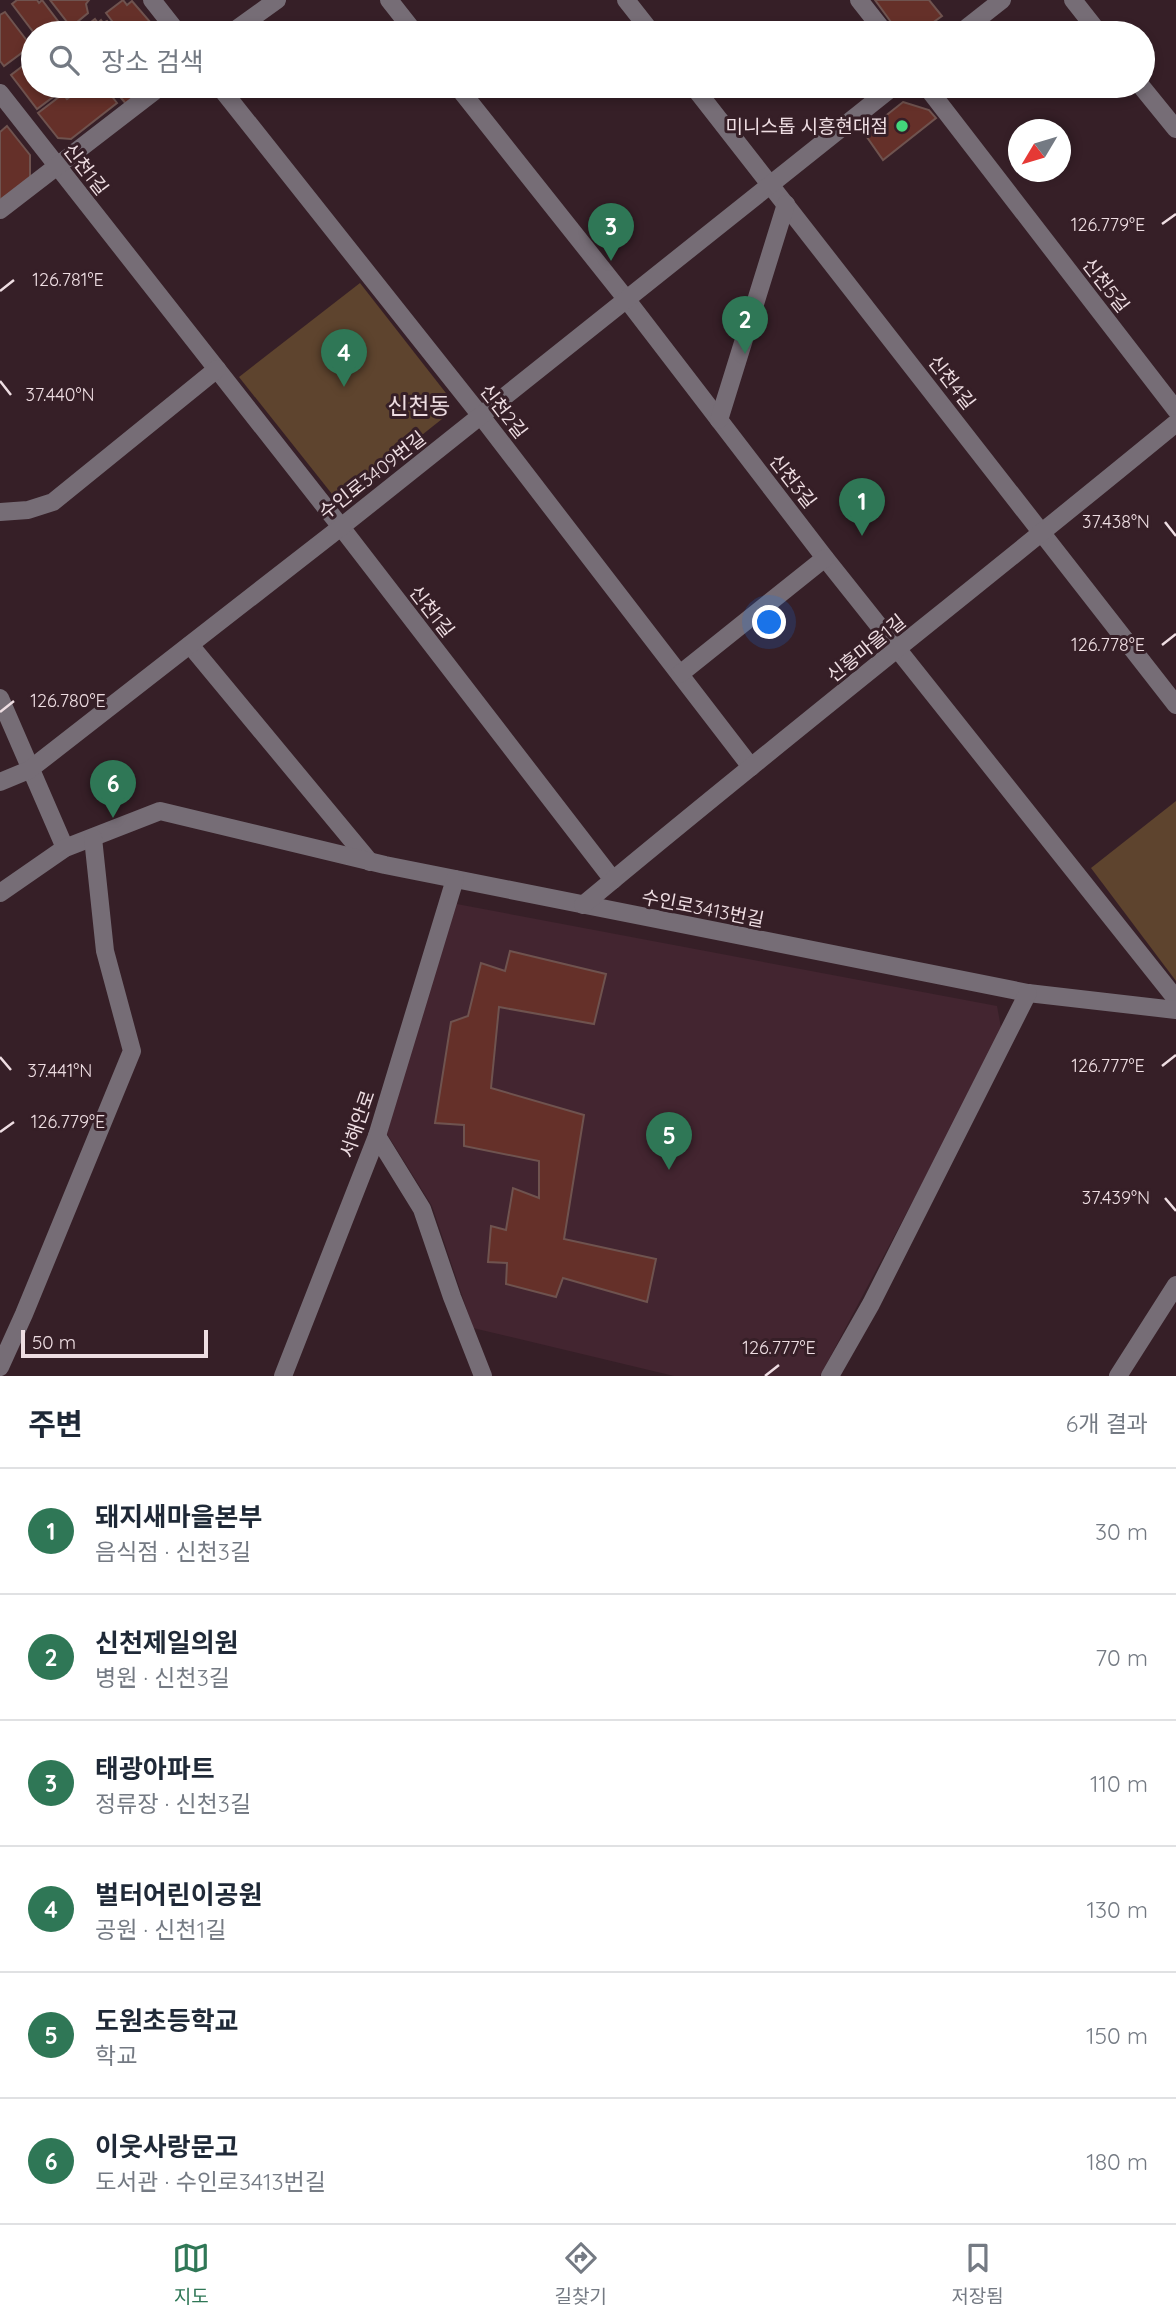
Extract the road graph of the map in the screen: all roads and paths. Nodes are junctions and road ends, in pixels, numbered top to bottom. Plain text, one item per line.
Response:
1 (152, 0) edge
2 (277, 0) edge
3 (389, 0) edge
4 (626, 0) edge
5 (859, 0) edge
6 (1002, 0) edge
7 (1073, 0) edge
8 (169, 21) edge
9 (248, 21) edge
10 (406, 21) edge
11 (643, 21) edge
12 (876, 21) edge
13 (975, 21) edge
14 (1090, 21) edge
15 (0, 93) edge
16 (145, 98) edge
17 (229, 98) edge
18 (467, 98) edge
19 (702, 98) edge
20 (879, 98) edge
21 (935, 98) edge
22 (1151, 98) edge
23 (1176, 129) edge
24 (57, 166) junction
25 (771, 185) junction
26 (786, 204) junction
27 (0, 210) edge
28 (627, 300) junction
29 (217, 369) junction
30 (1176, 410) edge
31 (481, 415) junction
32 (719, 420) junction
33 (1176, 423) edge
34 (0, 512) edge
35 (341, 527) junction
36 (1042, 533) junction
37 (825, 558) junction
38 (190, 645) junction
39 (899, 649) junction
40 (680, 674) junction
41 (0, 698) edge
42 (1176, 705) edge
43 (751, 767) junction
44 (29, 769) junction
45 (0, 782) edge
46 (93, 838) junction
47 (65, 848) junction
48 (370, 862) junction
49 (455, 880) junction
50 (613, 880) junction
51 (0, 893) edge
52 (583, 905) junction
53 (1028, 993) junction
54 (1176, 999) edge
55 (1176, 1010) edge
56 (377, 1136) junction
57 (1176, 1285) edge
58 (0, 1367) edge
59 (283, 1376) edge
60 (483, 1376) edge
61 (830, 1376) edge
62 (1118, 1376) edge

1 - 8 street
2 - 9 street
3 - 10 street
4 - 11 street
5 - 12 street
6 - 13 street
7 - 14 street
15 - 24 street, 신천1길
16 - 24 street
17 - 31 street, 신천2길
18 - 28 street, 신천3길
19 - 25 street, 신천4길
20 - 25 street, 수인로3409번길
21 - 30 street, 신천5길
22 - 23 street
24 - 27 street
24 - 29 street, 신천1길
25 - 26 street, 신천4길
25 - 28 street, 수인로3409번길
26 - 32 street
26 - 36 street, 신천4길
28 - 31 street, 수인로3409번길
28 - 32 street, 신천3길
29 - 34 street
29 - 35 street, 신천1길
31 - 35 street, 수인로3409번길
31 - 40 street, 신천2길
32 - 37 street, 신천3길
33 - 36 street, 신흥마을1길
35 - 38 street, 수인로3409번길
35 - 50 street, 신천1길
36 - 39 street, 신흥마을1길
36 - 42 street, 신천4길
37 - 39 street, 신천3길
37 - 40 street
38 - 44 street, 수인로3409번길
38 - 48 street
39 - 43 street, 신흥마을1길
39 - 54 street, 신천3길
40 - 43 street, 신천2길
41 - 44 street
43 - 50 street, 신흥마을1길
44 - 45 street, 수인로3409번길
44 - 47 street
46 - 47 street, 수인로3413번길
46 - 48 street, 수인로3413번길
46 - 58 street
47 - 51 street, 수인로3413번길
48 - 49 street, 수인로3413번길
49 - 52 street, 수인로3413번길
49 - 56 street, 서해안로
50 - 52 street, 신흥마을1길
52 - 53 street, 수인로3413번길
53 - 55 street, 수인로3413번길
53 - 61 street
56 - 59 street, 서해안로
56 - 60 street
57 - 62 street

